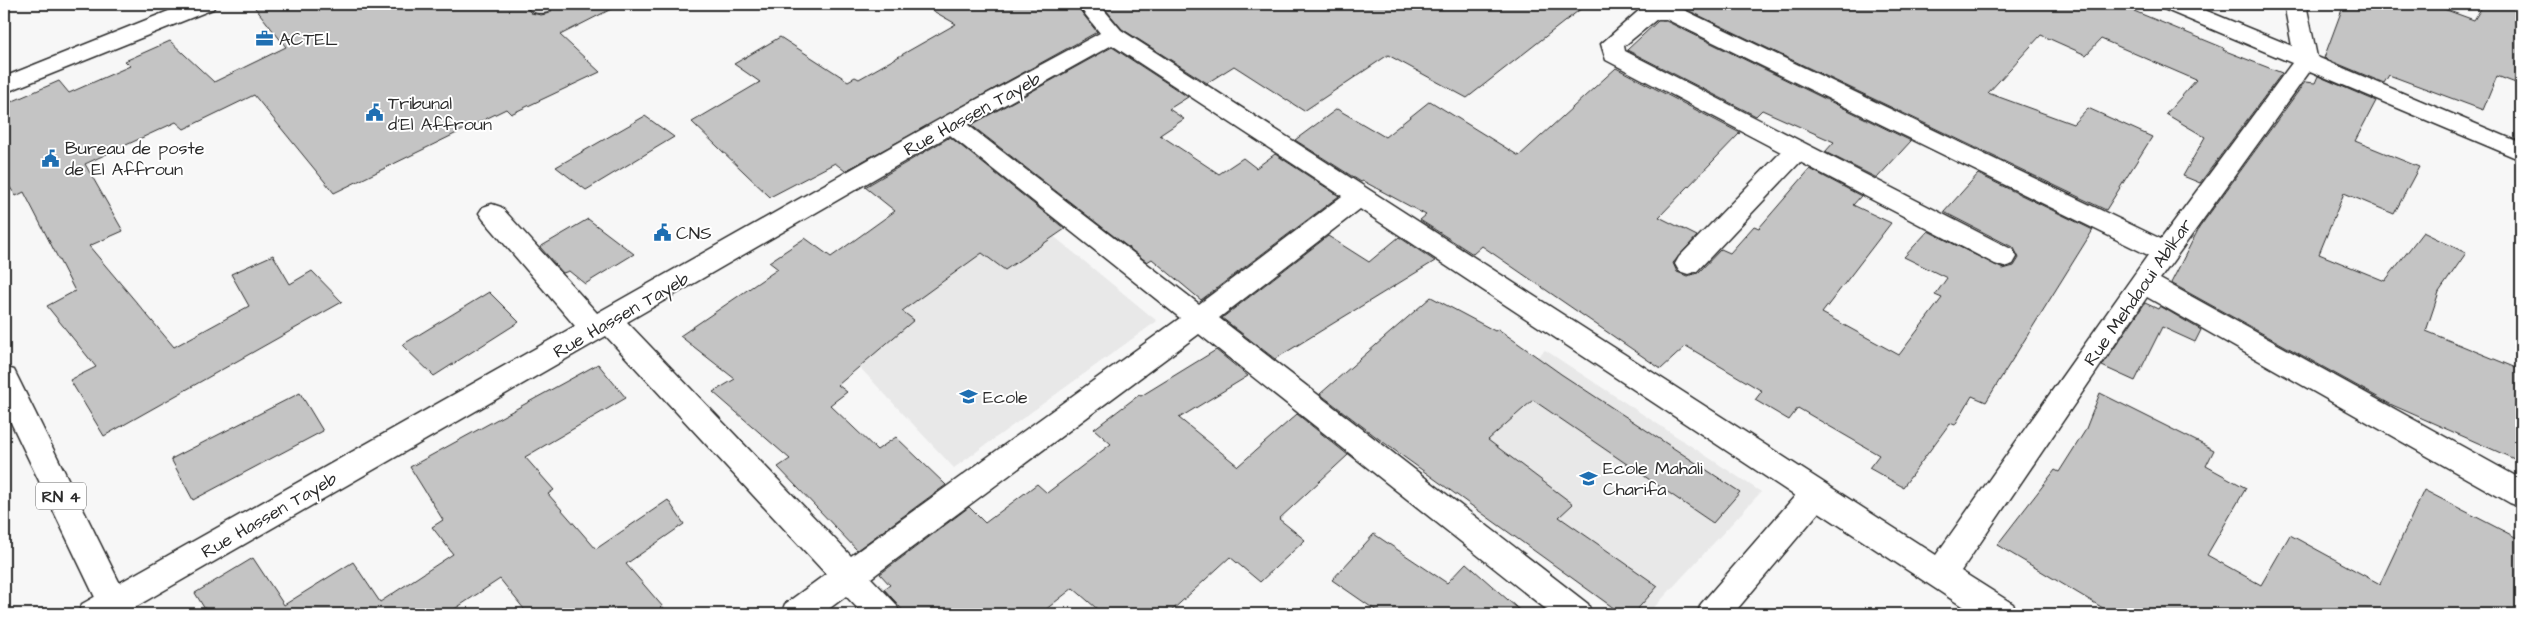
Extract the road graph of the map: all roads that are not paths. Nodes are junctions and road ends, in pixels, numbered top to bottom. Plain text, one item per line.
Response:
1 (205, 4) edge
2 (1088, 4) edge
3 (2172, 4) edge
4 (2296, 4) edge
5 (1113, 35) junction
6 (2306, 60) junction
7 (4, 86) edge
8 (952, 124) junction
9 (1797, 150) junction
10 (2521, 152) edge
11 (1358, 197) junction
12 (492, 214) dead end
13 (2165, 252) junction
14 (2004, 257) dead end
15 (1688, 264) dead end
16 (2143, 282) junction
17 (1200, 318) junction
18 (602, 326) junction
19 (4, 378) edge
20 (1817, 494) junction
21 (2521, 494) edge
22 (1941, 574) junction
23 (849, 576) junction
24 (109, 611) edge
25 (797, 614) edge
26 (884, 614) edge
27 (1576, 614) edge
28 (1713, 614) edge
29 (2001, 614) edge

1 - 7 street
2 - 5 street
3 - 6 street
4 - 6 street
5 - 8 street, Rue Hassen Tayeb
5 - 11 street
6 - 10 street
6 - 13 street, Rue Mehdaoui Ablkar
8 - 17 street
8 - 18 street, Rue Hassen Tayeb
9 - 13 street
9 - 14 street
9 - 15 street
11 - 17 street
11 - 20 street
12 - 18 street
13 - 16 street, Rue Mehdaoui Ablkar
16 - 21 street
16 - 22 street, Rue Mehdaoui Ablkar
17 - 23 street
17 - 27 street
18 - 23 street
18 - 24 street, Rue Hassen Tayeb
19 - 24 street, RN 4
20 - 22 street
20 - 28 street
22 - 29 street
23 - 25 street
23 - 26 street

